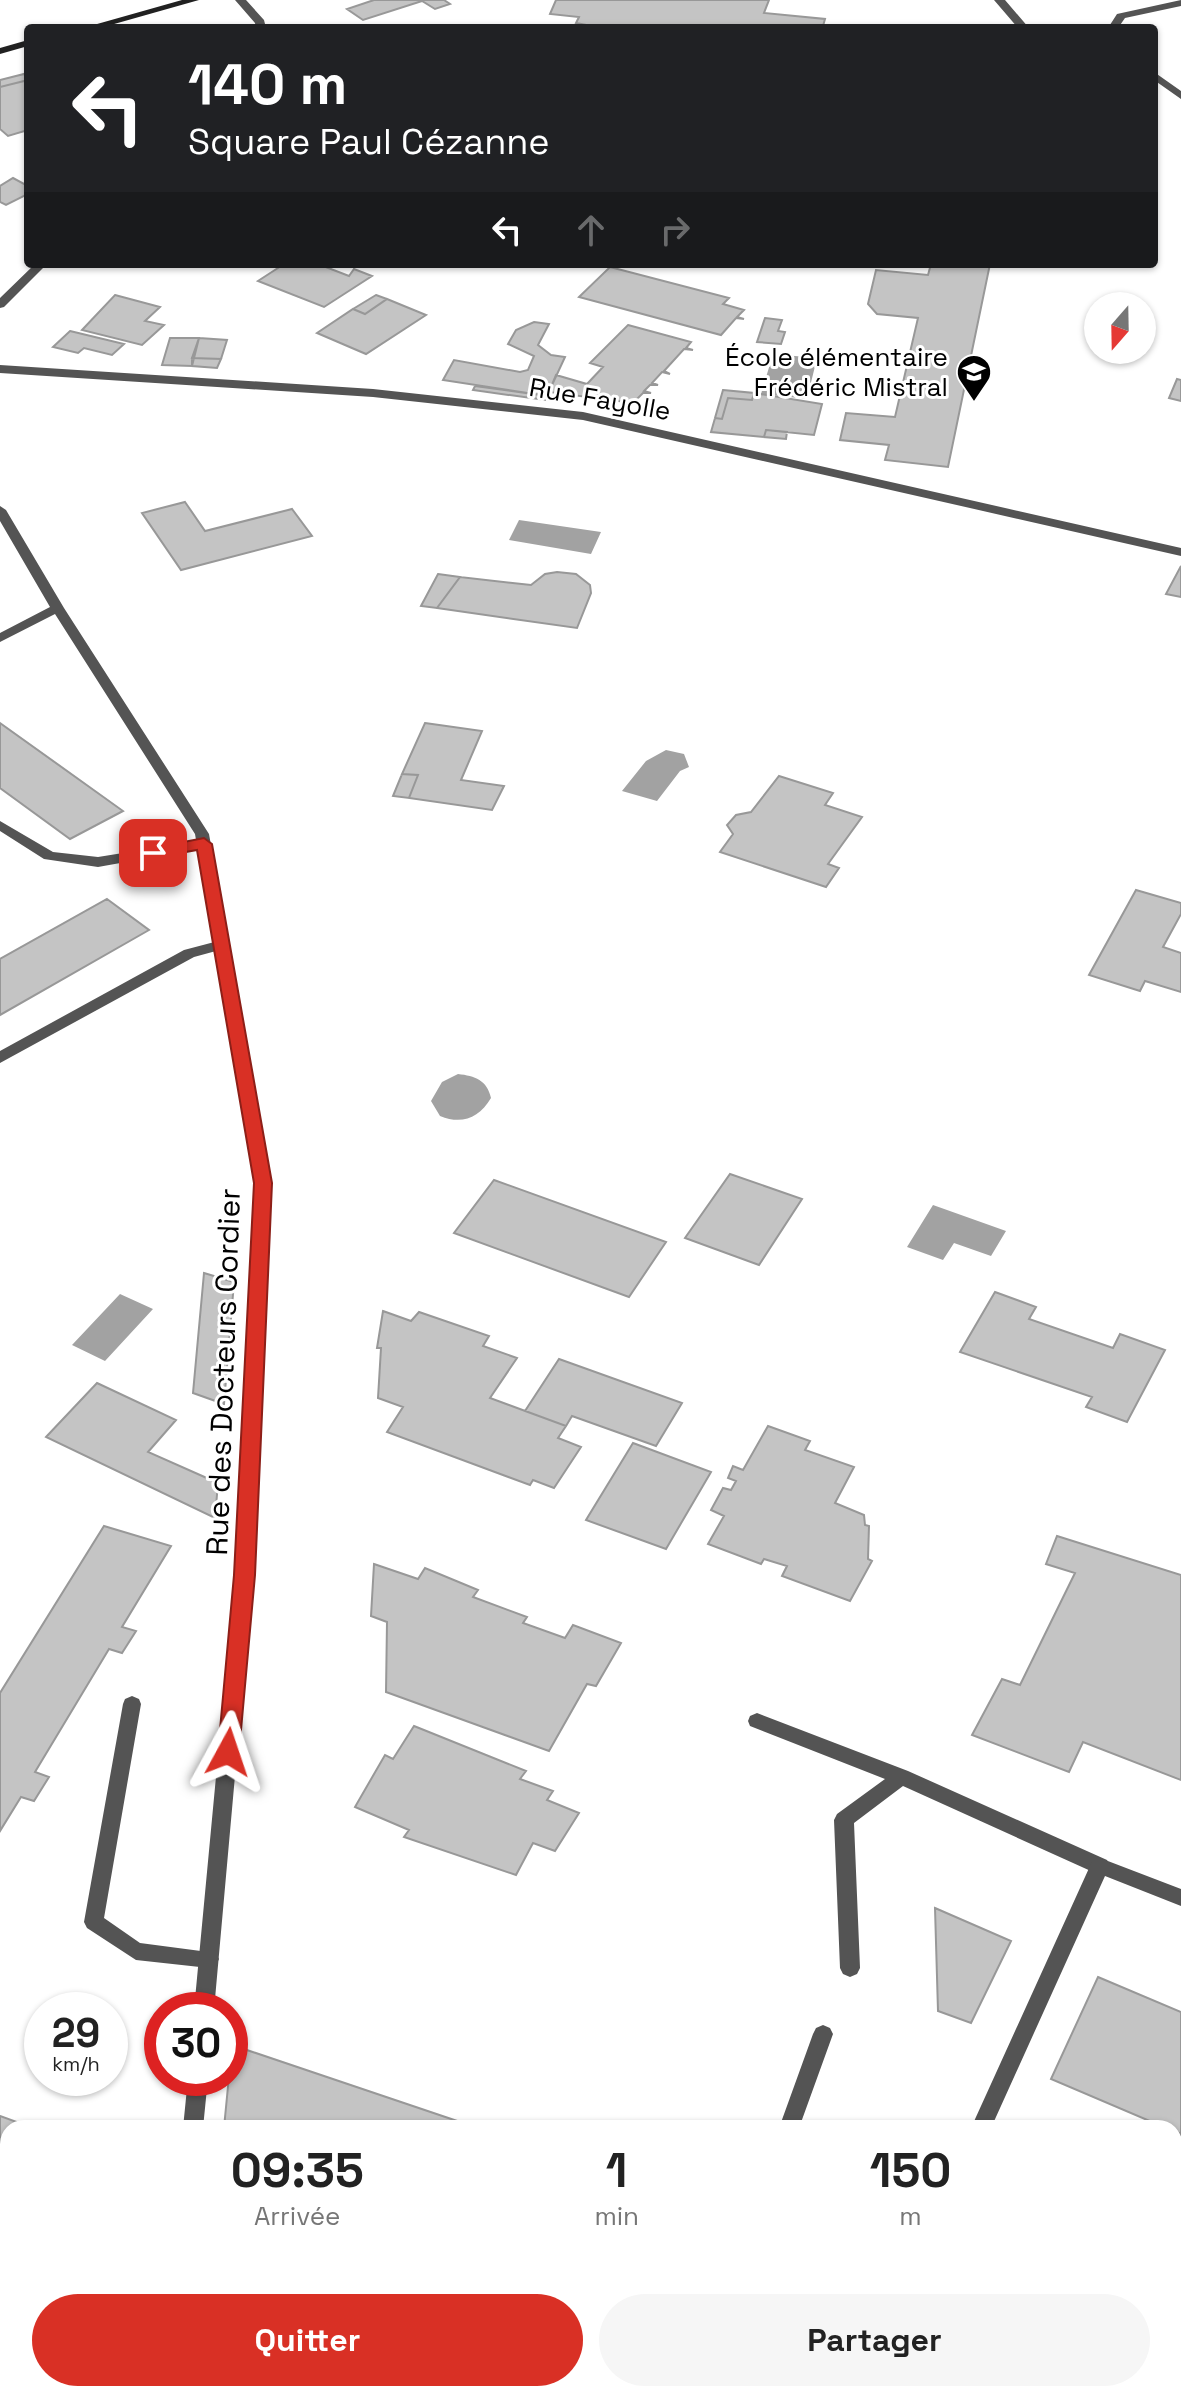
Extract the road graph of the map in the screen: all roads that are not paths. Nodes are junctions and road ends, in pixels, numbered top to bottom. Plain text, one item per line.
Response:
1 (194, 0) edge
2 (240, 0) edge
3 (999, 0) edge
4 (1181, 3) edge
5 (103, 24) edge
6 (260, 24) edge
7 (1020, 24) edge
8 (1116, 24) edge
9 (24, 44) edge
10 (0, 51) edge
11 (1158, 78) edge
12 (1181, 96) edge
13 (37, 268) edge
14 (0, 305) edge
15 (0, 369) edge
16 (0, 510) edge
17 (1181, 552) edge
18 (57, 608) junction
19 (0, 638) edge
20 (0, 825) edge
21 (204, 844) junction
22 (222, 945) junction
23 (0, 1058) edge
24 (132, 1704) dead end
25 (757, 1721) dead end
26 (901, 1777) junction
27 (1100, 1866) junction
28 (1181, 1898) edge
29 (209, 1959) junction
30 (850, 1968) dead end
31 (206, 1992) edge
32 (823, 2034) dead end
33 (196, 2096) edge
34 (194, 2120) edge
35 (792, 2120) edge
36 (985, 2120) edge

1 - 5 street
2 - 6 street
3 - 7 street
4 - 8 street
9 - 10 street
11 - 12 street
13 - 14 street
15 - 17 street, Rue Fayolle
16 - 18 street, Rue des Docteurs Cordier
18 - 19 street
18 - 21 street, Rue des Docteurs Cordier
20 - 21 street
21 - 22 street, Rue des Docteurs Cordier
22 - 23 street
22 - 29 street, Rue des Docteurs Cordier
24 - 29 street
25 - 26 street
26 - 27 street
26 - 30 street
27 - 28 street
27 - 36 street
29 - 31 street, Rue des Docteurs Cordier
32 - 35 street
33 - 34 street

